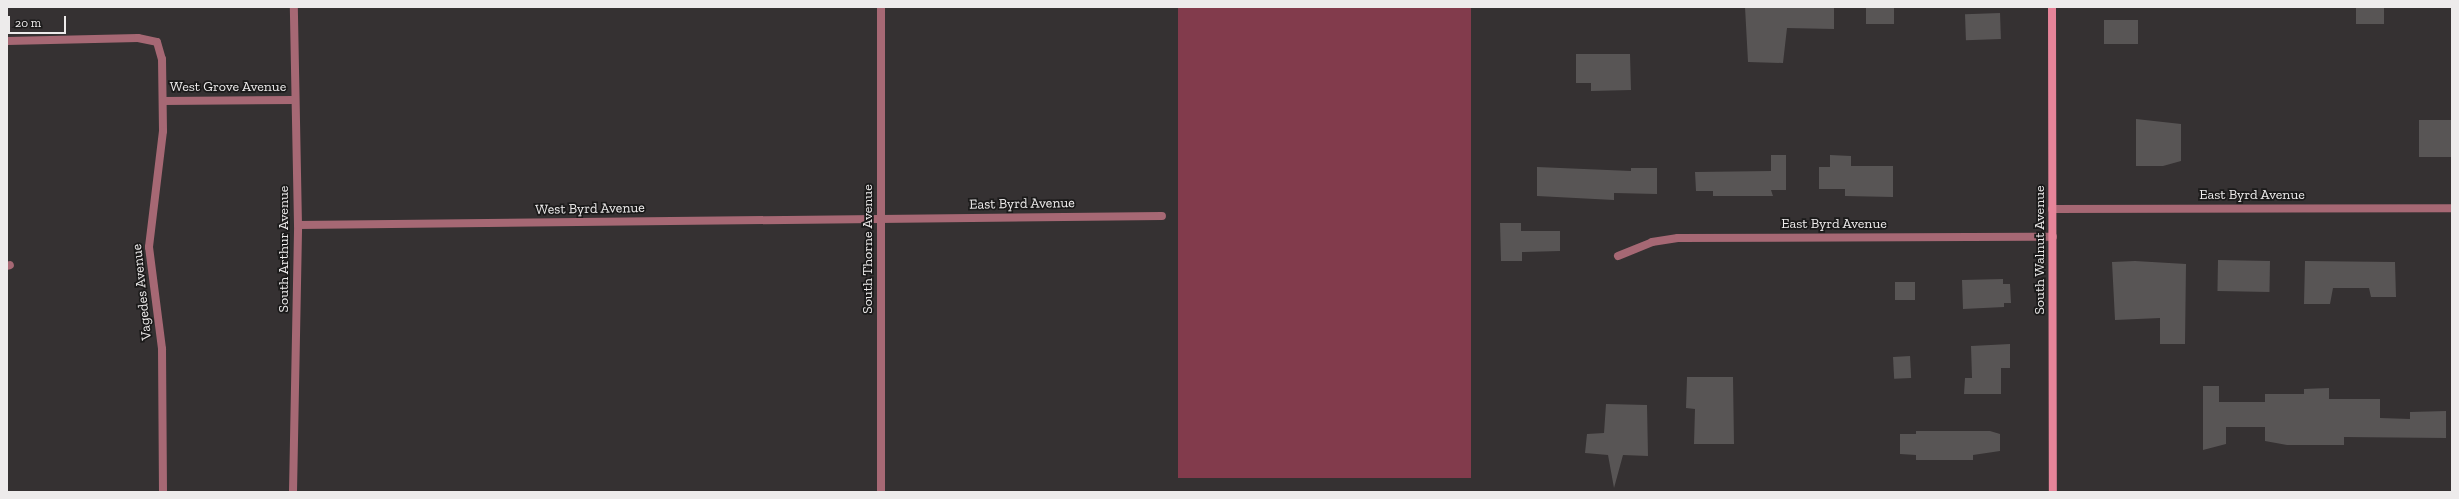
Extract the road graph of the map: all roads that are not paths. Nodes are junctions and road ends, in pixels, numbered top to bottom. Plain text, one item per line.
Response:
1 (294, 7) edge
2 (882, 7) edge
3 (2052, 7) edge
4 (7, 41) edge
5 (294, 100) junction
6 (163, 101) junction
7 (2452, 208) edge
8 (2052, 209) junction
9 (1162, 216) dead end
10 (882, 218) junction
11 (298, 225) junction
12 (2053, 237) junction
13 (1618, 256) dead end
14 (163, 492) edge
15 (293, 492) edge
16 (881, 492) edge
17 (2053, 492) edge

1 - 5 street, South Arthur Avenue
2 - 10 street, South Thorne Avenue
3 - 8 street, South Walnut Avenue
4 - 6 street, Vagedes Avenue
5 - 6 street, West Grove Avenue
5 - 11 street, South Arthur Avenue
6 - 14 street, Vagedes Avenue
7 - 8 street, East Byrd Avenue
8 - 12 street, South Walnut Avenue
9 - 10 street, East Byrd Avenue
10 - 11 street, West Byrd Avenue
10 - 16 street, South Thorne Avenue
11 - 15 street, South Arthur Avenue
12 - 13 street, East Byrd Avenue
12 - 17 street, South Walnut Avenue

